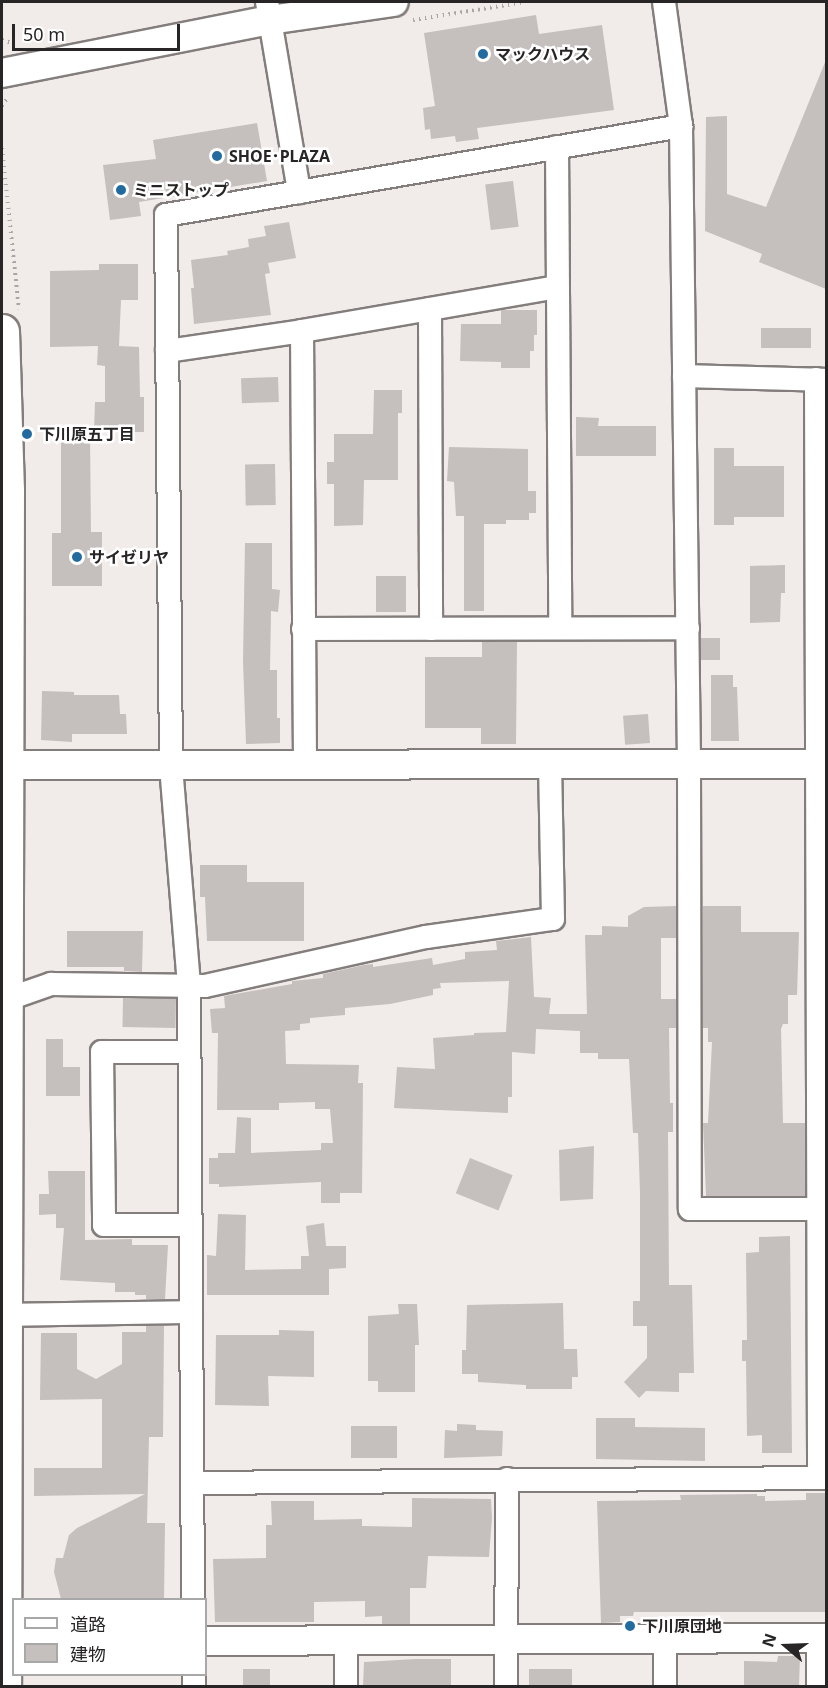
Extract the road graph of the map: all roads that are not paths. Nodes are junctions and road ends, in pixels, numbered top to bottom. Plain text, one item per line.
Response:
1 (394, 2) edge
2 (664, 2) edge
3 (269, 11) edge
4 (2, 73) edge
5 (681, 126) junction
6 (556, 147) junction
7 (298, 192) junction
8 (557, 287) junction
9 (430, 309) junction
10 (2, 331) edge
11 (302, 331) junction
12 (167, 351) junction
13 (684, 376) junction
14 (821, 379) edge
15 (560, 628) junction
16 (688, 628) junction
17 (303, 629) junction
18 (431, 629) junction
19 (689, 764) junction
20 (822, 764) edge
21 (4, 765) edge
22 (550, 765) junction
23 (171, 766) junction
24 (305, 766) junction
25 (189, 985) junction
26 (8, 999) junction
27 (189, 1052) junction
28 (818, 1209) junction
29 (190, 1225) junction
30 (191, 1312) junction
31 (3, 1315) junction
32 (823, 1478) edge
33 (507, 1479) junction
34 (192, 1483) junction
35 (193, 1598) edge
36 (822, 1638) edge
37 (506, 1639) junction
38 (665, 1639) junction
39 (346, 1640) junction
40 (207, 1641) edge
41 (6, 1643) edge
42 (4, 1686) edge
43 (346, 1686) edge
44 (506, 1686) edge
45 (665, 1686) edge
46 (818, 1686) edge

1 - 3 street
2 - 5 street
3 - 4 street
3 - 7 street
5 - 6 street
5 - 13 street
6 - 7 street
6 - 8 street
7 - 12 street
8 - 9 street
8 - 15 street
9 - 11 street
9 - 18 street
10 - 21 highway
11 - 12 street
11 - 17 street
12 - 23 street
13 - 14 street
13 - 16 street
14 - 20 street
15 - 16 street
15 - 18 street
16 - 19 street
17 - 18 street
17 - 24 street
19 - 20 street
19 - 22 street
19 - 28 street
20 - 28 street
21 - 23 street
21 - 26 highway
22 - 24 street
22 - 25 street
23 - 24 street
23 - 25 street
25 - 26 street
25 - 27 street
26 - 31 highway
27 - 29 street
27 - 29 street
28 - 32 street
29 - 30 street
30 - 31 street
30 - 34 street
31 - 41 highway
32 - 33 street
33 - 34 street
33 - 37 street
34 - 35 street
36 - 38 street
36 - 46 street
37 - 38 street
37 - 39 street
37 - 44 street
38 - 45 street
39 - 40 street
39 - 43 street
41 - 42 highway

